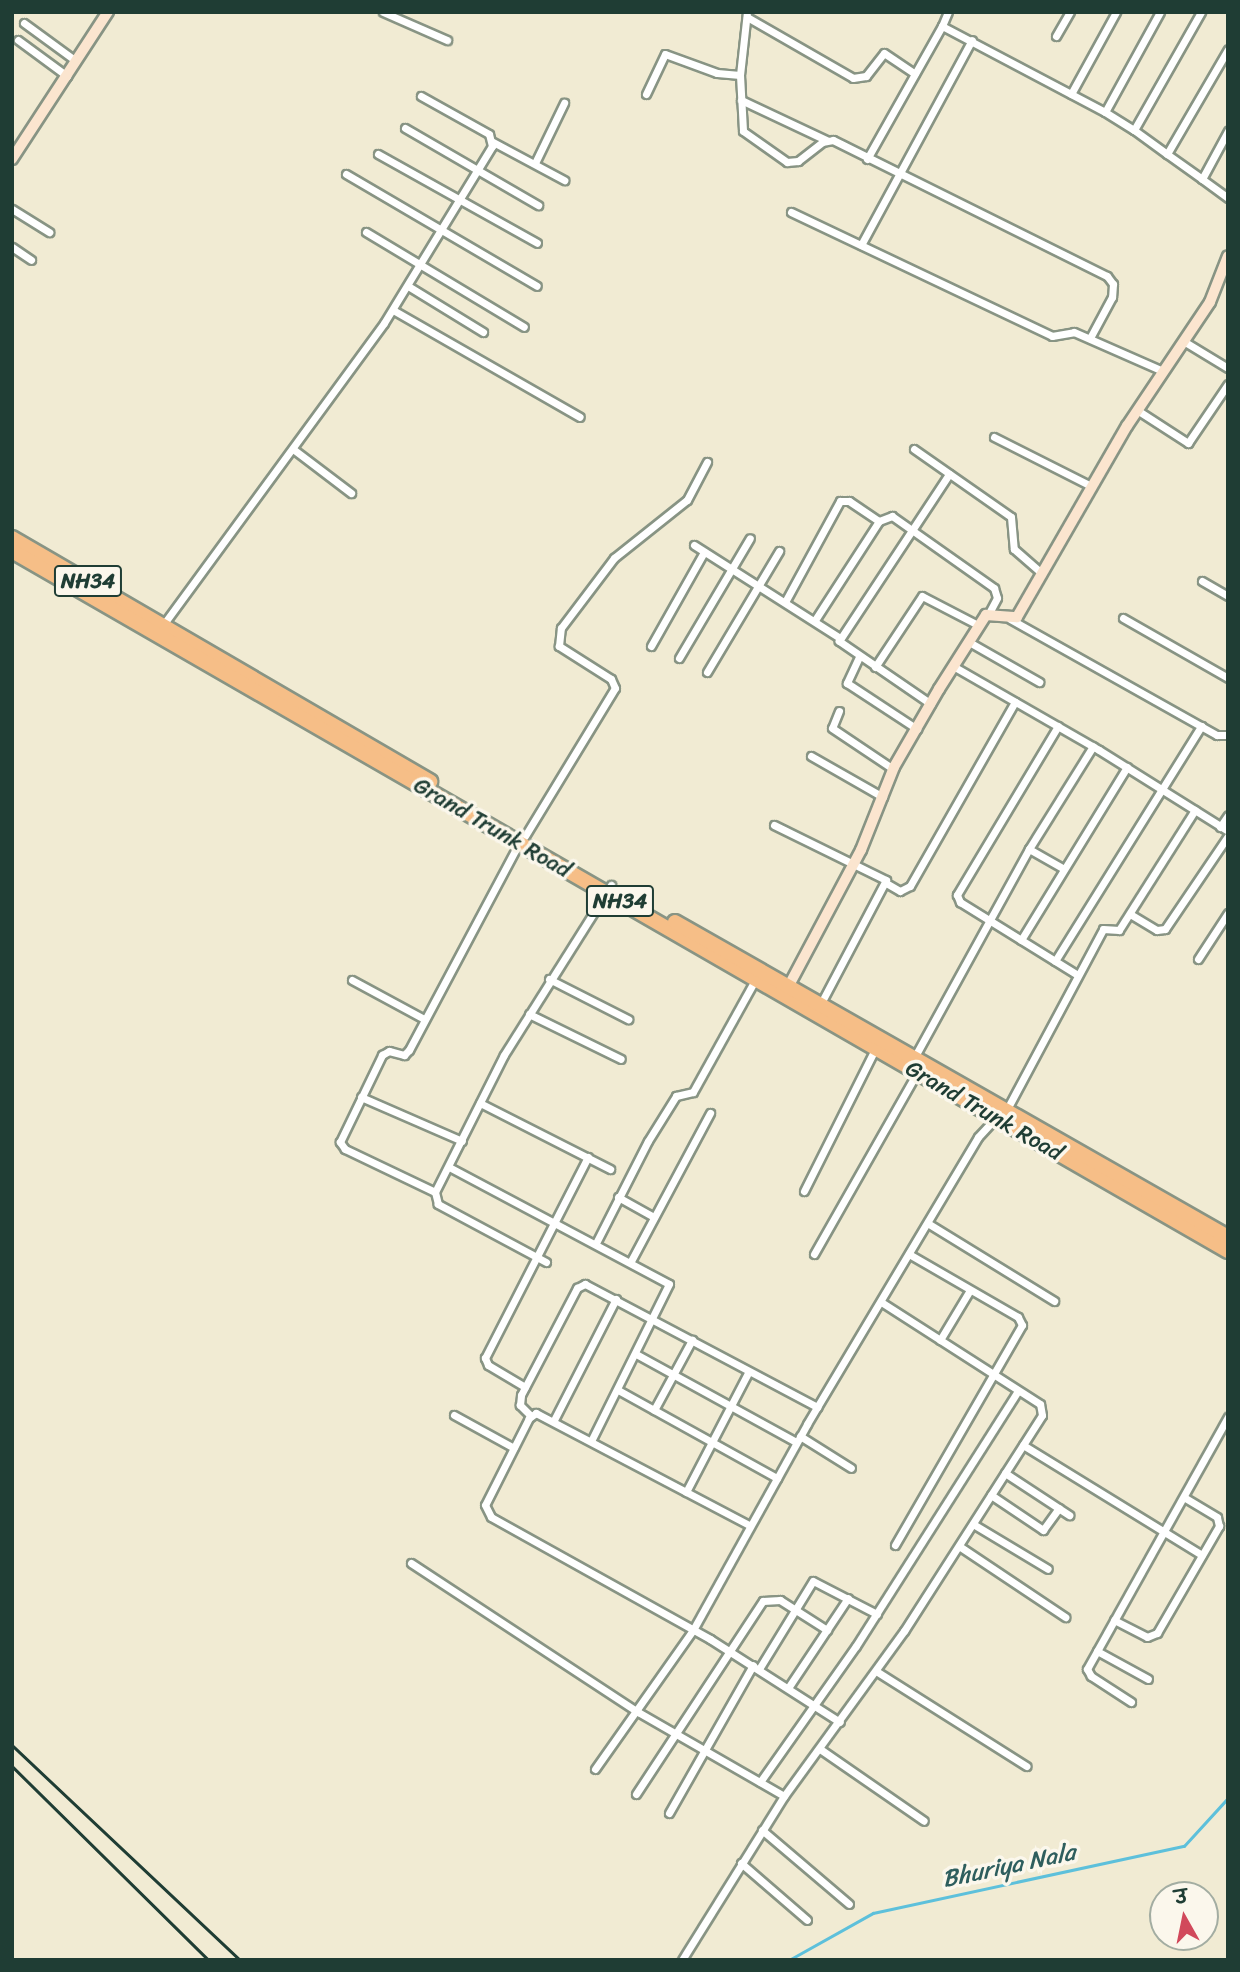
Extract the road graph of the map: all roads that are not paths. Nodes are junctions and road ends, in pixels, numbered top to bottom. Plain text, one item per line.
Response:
1 (108, 12) edge
2 (383, 12) edge
3 (948, 12) edge
4 (1070, 12) edge
5 (1116, 12) edge
6 (1160, 12) edge
7 (1201, 12) edge
8 (747, 15) edge
9 (24, 23) dead end
10 (942, 26) junction
11 (1056, 36) dead end
12 (18, 40) dead end
13 (447, 40) dead end
14 (972, 40) junction
15 (1228, 49) edge
16 (76, 61) junction
17 (915, 74) junction
18 (740, 75) junction
19 (67, 76) junction
20 (1071, 93) junction
21 (646, 94) dead end
22 (422, 96) dead end
23 (741, 100) junction
24 (564, 103) dead end
25 (1105, 112) junction
26 (405, 128) dead end
27 (1135, 130) junction
28 (1228, 131) edge
29 (826, 140) junction
30 (493, 142) junction
31 (378, 154) dead end
32 (1167, 154) junction
33 (12, 159) edge
34 (867, 159) junction
35 (535, 163) junction
36 (477, 172) junction
37 (346, 174) dead end
38 (900, 174) junction
39 (1202, 179) junction
40 (564, 180) dead end
41 (1228, 198) edge
42 (461, 200) junction
43 (538, 205) dead end
44 (12, 209) edge
45 (791, 212) dead end
46 (443, 230) junction
47 (49, 232) dead end
48 (366, 232) dead end
49 (537, 243) dead end
50 (861, 245) junction
51 (12, 247) edge
52 (1228, 256) edge
53 (31, 260) dead end
54 (423, 265) junction
55 (408, 286) junction
56 (537, 286) dead end
57 (393, 310) junction
58 (524, 327) dead end
59 (483, 332) dead end
60 (1090, 338) junction
61 (1185, 342) junction
62 (1228, 368) edge
63 (1163, 370) junction
64 (1228, 384) edge
65 (1137, 410) junction
66 (580, 418) dead end
67 (994, 437) dead end
68 (293, 449) junction
69 (914, 449) dead end
70 (707, 462) dead end
71 (948, 474) junction
72 (1091, 486) junction
73 (351, 493) dead end
74 (880, 521) junction
75 (914, 529) junction
76 (12, 538) edge
77 (750, 538) dead end
78 (694, 545) dead end
79 (12, 551) edge
80 (779, 551) dead end
81 (704, 552) junction
82 (730, 569) junction
83 (1042, 573) junction
84 (1202, 581) dead end
85 (758, 586) junction
86 (1228, 596) edge
87 (785, 602) junction
88 (989, 613) junction
89 (1123, 618) dead end
90 (1010, 619) junction
91 (815, 620) junction
92 (163, 625) junction
93 (978, 625) junction
94 (840, 638) junction
95 (968, 642) junction
96 (650, 646) dead end
97 (859, 657) junction
98 (679, 658) dead end
99 (953, 666) junction
100 (876, 667) junction
101 (707, 672) dead end
102 (1228, 678) edge
103 (1039, 682) dead end
104 (1015, 702) junction
105 (931, 704) junction
106 (839, 711) dead end
107 (1058, 726) junction
108 (1201, 726) junction
109 (917, 729) junction
110 (1228, 735) edge
111 (1093, 746) junction
112 (811, 756) dead end
113 (1127, 766) junction
114 (893, 769) junction
115 (1162, 788) junction
116 (883, 797) junction
117 (1195, 810) junction
118 (1228, 815) edge
119 (774, 825) dead end
120 (507, 831) junction
121 (1225, 831) edge
122 (522, 840) junction
123 (1029, 849) junction
124 (855, 863) junction
125 (1064, 869) junction
126 (886, 883) junction
127 (608, 889) junction
128 (1228, 913) edge
129 (1130, 915) junction
130 (990, 920) junction
131 (1021, 940) junction
132 (1198, 959) dead end
133 (1055, 961) junction
134 (1076, 974) junction
135 (549, 979) junction
136 (352, 980) dead end
137 (755, 980) junction
138 (785, 992) junction
139 (820, 1005) junction
140 (529, 1014) junction
141 (425, 1019) junction
142 (628, 1019) dead end
143 (875, 1049) junction
144 (913, 1058) junction
145 (621, 1059) dead end
146 (917, 1073) junction
147 (361, 1097) junction
148 (481, 1103) junction
149 (710, 1113) dead end
150 (1001, 1114) junction
151 (462, 1141) junction
152 (588, 1157) junction
153 (449, 1167) junction
154 (610, 1169) dead end
155 (804, 1191) dead end
156 (435, 1192) junction
157 (618, 1197) junction
158 (654, 1217) junction
159 (558, 1223) junction
160 (929, 1224) junction
161 (1228, 1237) edge
162 (596, 1243) junction
163 (1228, 1251) edge
164 (814, 1254) dead end
165 (909, 1254) junction
166 (542, 1261) junction
167 (631, 1261) junction
168 (970, 1290) junction
169 (616, 1299) junction
170 (1054, 1301) dead end
171 (881, 1302) junction
172 (654, 1320) junction
173 (692, 1340) junction
174 (940, 1340) junction
175 (636, 1354) junction
176 (749, 1371) junction
177 (673, 1375) junction
178 (994, 1378) junction
179 (525, 1387) junction
180 (618, 1390) junction
181 (1018, 1391) junction
182 (730, 1406) junction
183 (817, 1407) junction
184 (654, 1410) junction
185 (454, 1415) dead end
186 (531, 1416) junction
187 (1228, 1417) edge
188 (554, 1420) junction
189 (798, 1439) junction
190 (711, 1440) junction
191 (591, 1441) junction
192 (1023, 1444) junction
193 (514, 1448) junction
194 (851, 1468) dead end
195 (1005, 1473) junction
196 (777, 1478) junction
197 (685, 1492) junction
198 (991, 1495) junction
199 (1185, 1498) junction
200 (1059, 1508) junction
201 (1069, 1515) dead end
202 (973, 1524) junction
203 (749, 1525) junction
204 (1167, 1532) junction
205 (895, 1545) dead end
206 (959, 1546) junction
207 (1202, 1555) junction
208 (411, 1563) dead end
209 (1048, 1569) dead end
210 (848, 1598) junction
211 (795, 1609) junction
212 (877, 1614) junction
213 (1065, 1617) dead end
214 (1114, 1620) junction
215 (693, 1630) junction
216 (827, 1630) junction
217 (729, 1651) junction
218 (1097, 1651) junction
219 (756, 1667) junction
220 (876, 1671) junction
221 (1147, 1679) dead end
222 (788, 1688) junction
223 (1131, 1702) dead end
224 (815, 1705) junction
225 (638, 1712) junction
226 (840, 1722) junction
227 (673, 1732) junction
228 (820, 1749) junction
229 (704, 1750) junction
230 (1026, 1766) dead end
231 (595, 1769) dead end
232 (760, 1782) junction
233 (636, 1794) dead end
234 (784, 1796) junction
235 (668, 1813) dead end
236 (924, 1821) dead end
237 (762, 1830) junction
238 (741, 1863) junction
239 (849, 1904) dead end
240 (807, 1920) dead end
241 (682, 1960) edge

1 - 16 street
2 - 13 street
3 - 10 street
4 - 11 street
5 - 20 street
6 - 25 street
7 - 27 street
8 - 17 street
8 - 18 street
9 - 16 street
10 - 14 street
10 - 17 street
12 - 19 street
14 - 20 street
14 - 38 street
15 - 32 street
16 - 19 street
17 - 34 street
18 - 21 street
18 - 23 street
19 - 33 street
20 - 25 street
22 - 30 street
23 - 29 street
23 - 29 street
24 - 35 street
25 - 27 street
26 - 36 street
27 - 32 street
28 - 39 street
29 - 34 street
30 - 35 street
30 - 36 street
31 - 42 street
32 - 39 street
34 - 38 street
35 - 40 street
36 - 42 street
36 - 43 street
37 - 46 street
38 - 50 street
38 - 60 street
39 - 41 street
42 - 46 street
42 - 49 street
44 - 47 street
45 - 50 street
46 - 54 street
46 - 56 street
48 - 54 street
50 - 60 street
51 - 53 street
52 - 61 street
54 - 55 street
54 - 58 street
55 - 57 street
55 - 59 street
57 - 66 street
57 - 68 street
60 - 63 street
61 - 62 street
61 - 63 street
63 - 65 street
64 - 65 street
65 - 72 street
67 - 72 street
68 - 73 street
68 - 92 street
69 - 71 street
70 - 122 street
71 - 75 street
71 - 83 street
72 - 83 street
74 - 75 street
74 - 87 street
74 - 91 street
75 - 88 street
75 - 94 street
76 - 92 highway, Grand Trunk Road / NH34
77 - 82 street
78 - 81 street
79 - 120 highway, Grand Trunk Road / NH34
80 - 85 street
81 - 82 street
81 - 96 street
82 - 85 street
82 - 98 street
83 - 90 street
84 - 86 street
85 - 87 street
85 - 101 street
87 - 91 street
88 - 90 street
88 - 93 street
89 - 102 street
90 - 108 street
91 - 94 street
92 - 120 highway, Grand Trunk Road / NH34
93 - 95 street
93 - 100 street
94 - 97 street
95 - 99 street
95 - 103 street
97 - 100 street
97 - 109 street
99 - 104 street
99 - 105 street
100 - 105 street
104 - 107 street
104 - 126 street
105 - 109 street
106 - 114 street
107 - 111 street
107 - 130 street
108 - 110 street
108 - 115 street
109 - 114 street
111 - 113 street
111 - 123 street
112 - 116 street
113 - 115 street
113 - 125 street
114 - 116 street
115 - 117 street
115 - 133 street
116 - 124 street
117 - 121 street
117 - 129 street
118 - 121 street
119 - 124 street
120 - 122 highway, Grand Trunk Road / NH34
121 - 129 street
122 - 127 highway, Grand Trunk Road / NH34
122 - 141 street
123 - 125 street
123 - 130 street
124 - 126 street
124 - 138 street
125 - 131 street
126 - 139 street
127 - 135 street
127 - 137 highway, Grand Trunk Road / NH34
127 - 138 highway, Grand Trunk Road / NH34
128 - 132 street
129 - 134 street
130 - 131 street
130 - 144 street
131 - 133 street
133 - 134 street
134 - 150 street
135 - 140 street
135 - 142 street
136 - 141 street
137 - 138 highway, Grand Trunk Road / NH34
137 - 157 street
138 - 139 highway, Grand Trunk Road / NH34
138 - 143 highway, Grand Trunk Road / NH34
139 - 144 highway, Grand Trunk Road / NH34
140 - 145 street
140 - 148 street
141 - 147 street
143 - 146 highway, Grand Trunk Road / NH34
143 - 155 street
144 - 150 highway, Grand Trunk Road / NH34
146 - 150 highway, Grand Trunk Road / NH34
146 - 164 street
147 - 151 street
147 - 156 street
148 - 151 street
148 - 152 street
149 - 158 street
150 - 160 street
150 - 161 highway, Grand Trunk Road / NH34
150 - 163 highway, Grand Trunk Road / NH34
151 - 153 street
152 - 154 street
152 - 159 street
153 - 156 street
153 - 159 street
156 - 166 street
157 - 158 street
157 - 162 street
158 - 167 street
159 - 162 street
159 - 166 street
160 - 165 street
160 - 170 street
162 - 167 street
165 - 168 street
165 - 171 street
166 - 179 street
167 - 172 street
168 - 174 street
168 - 178 street
169 - 172 street
169 - 179 street
169 - 188 street
171 - 174 street
171 - 183 street
172 - 173 street
172 - 175 street
173 - 176 street
173 - 177 street
174 - 178 street
175 - 177 street
175 - 180 street
176 - 182 street
176 - 183 street
177 - 182 street
177 - 184 street
178 - 181 street
178 - 205 street
179 - 186 street
180 - 184 street
180 - 191 street
181 - 192 street
181 - 212 street
182 - 189 street
182 - 190 street
183 - 189 street
184 - 190 street
185 - 193 street
186 - 188 street
186 - 193 street
187 - 199 street
188 - 191 street
189 - 194 street
189 - 196 street
190 - 196 street
190 - 197 street
191 - 197 street
192 - 195 street
192 - 204 street
193 - 215 street
195 - 198 street
195 - 200 street
196 - 203 street
197 - 203 street
198 - 200 street
198 - 202 street
199 - 204 street
199 - 207 street
200 - 201 street
202 - 206 street
202 - 209 street
203 - 215 street
204 - 207 street
204 - 214 street
206 - 213 street
206 - 220 street
207 - 214 street
208 - 225 street
210 - 211 street
210 - 212 street
210 - 216 street
211 - 216 street
211 - 217 street
211 - 219 street
212 - 224 street
214 - 218 street
215 - 217 street
215 - 225 street
216 - 222 street
217 - 219 street
217 - 227 street
218 - 221 street
218 - 223 street
219 - 222 street
219 - 229 street
220 - 226 street
220 - 230 street
222 - 224 street
224 - 226 street
224 - 232 street
225 - 227 street
225 - 231 street
226 - 228 street
227 - 229 street
227 - 233 street
228 - 234 street
228 - 236 street
229 - 232 street
229 - 235 street
232 - 234 street
234 - 237 street
237 - 238 street
237 - 239 street
238 - 240 street
238 - 241 street

